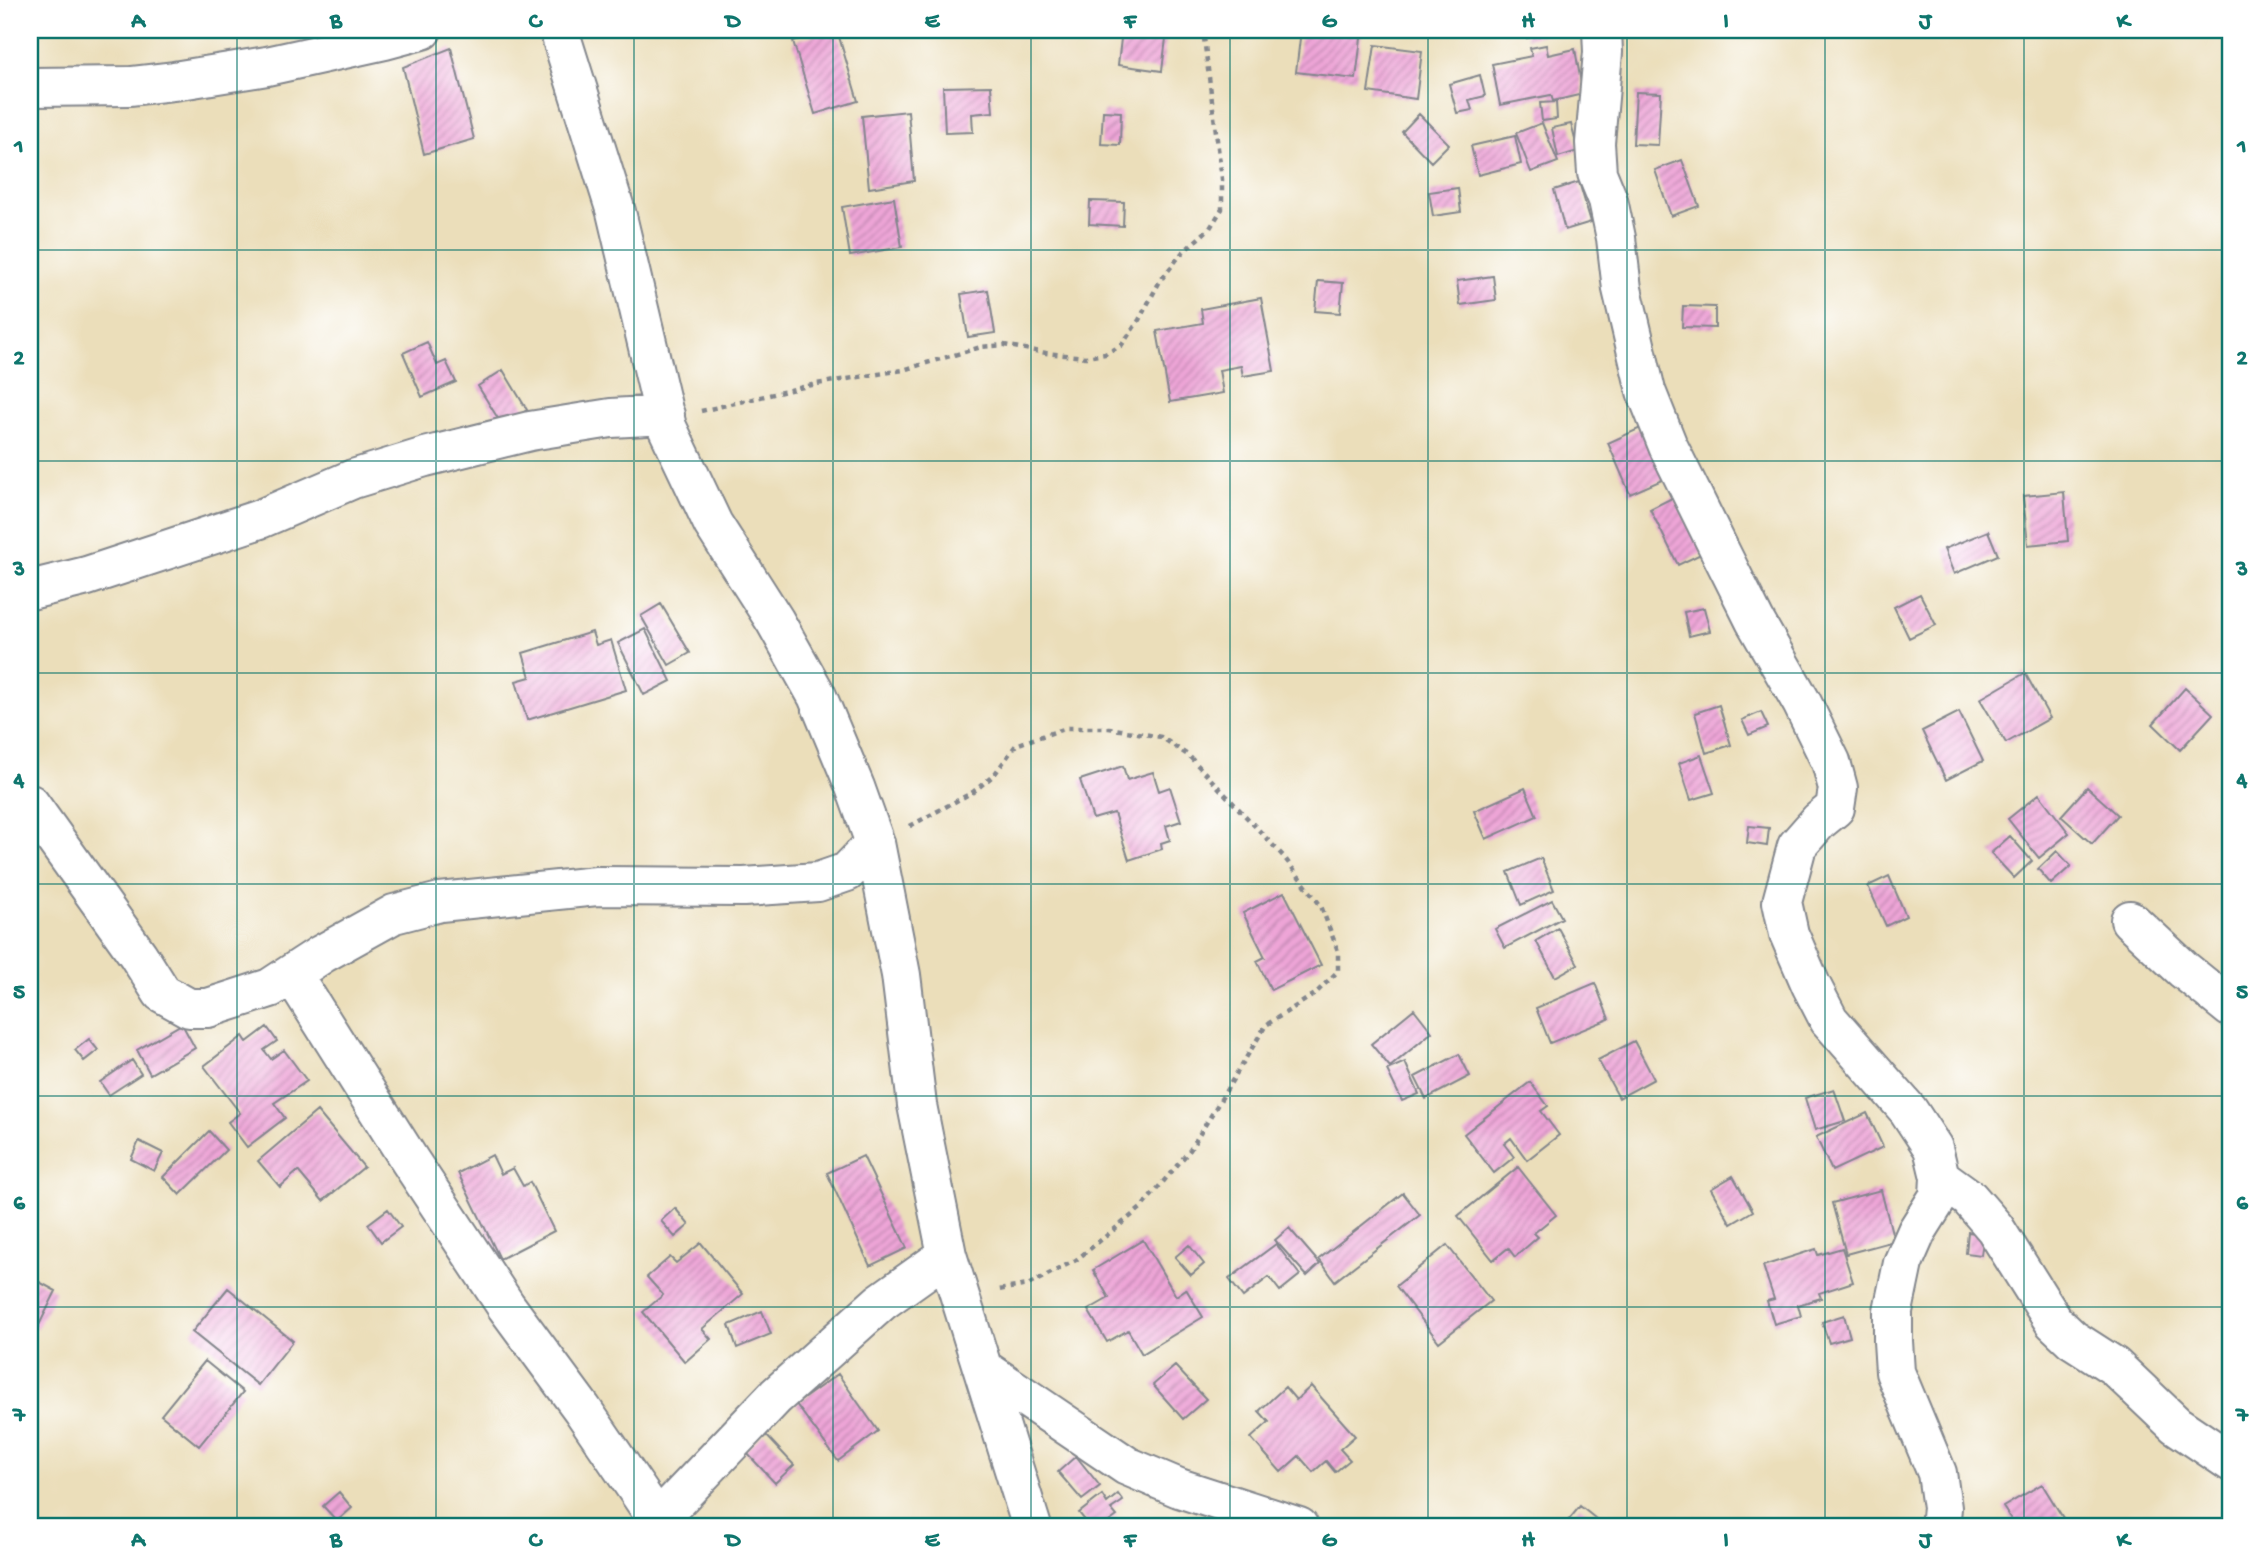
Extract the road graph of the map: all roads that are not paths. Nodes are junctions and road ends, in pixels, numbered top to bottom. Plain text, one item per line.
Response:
1 (422, 30) edge
2 (559, 30) edge
3 (1602, 30) edge
4 (30, 87) edge
5 (665, 415) junction
6 (30, 590) edge
7 (30, 804) edge
8 (875, 843) junction
9 (2130, 920) dead end
10 (292, 974) junction
11 (2231, 1008) edge
12 (1940, 1177) junction
13 (947, 1255) junction
14 (985, 1370) junction
15 (2231, 1462) edge
16 (654, 1523) edge
17 (1032, 1527) edge
18 (1299, 1527) edge
19 (1940, 1527) edge

1 - 4 street
2 - 5 street
3 - 12 street
5 - 6 street
5 - 8 street
7 - 10 street
8 - 10 street
8 - 13 street
9 - 11 street
10 - 16 street
12 - 15 street
12 - 19 street
13 - 14 street
13 - 16 street
14 - 17 street
14 - 18 street

